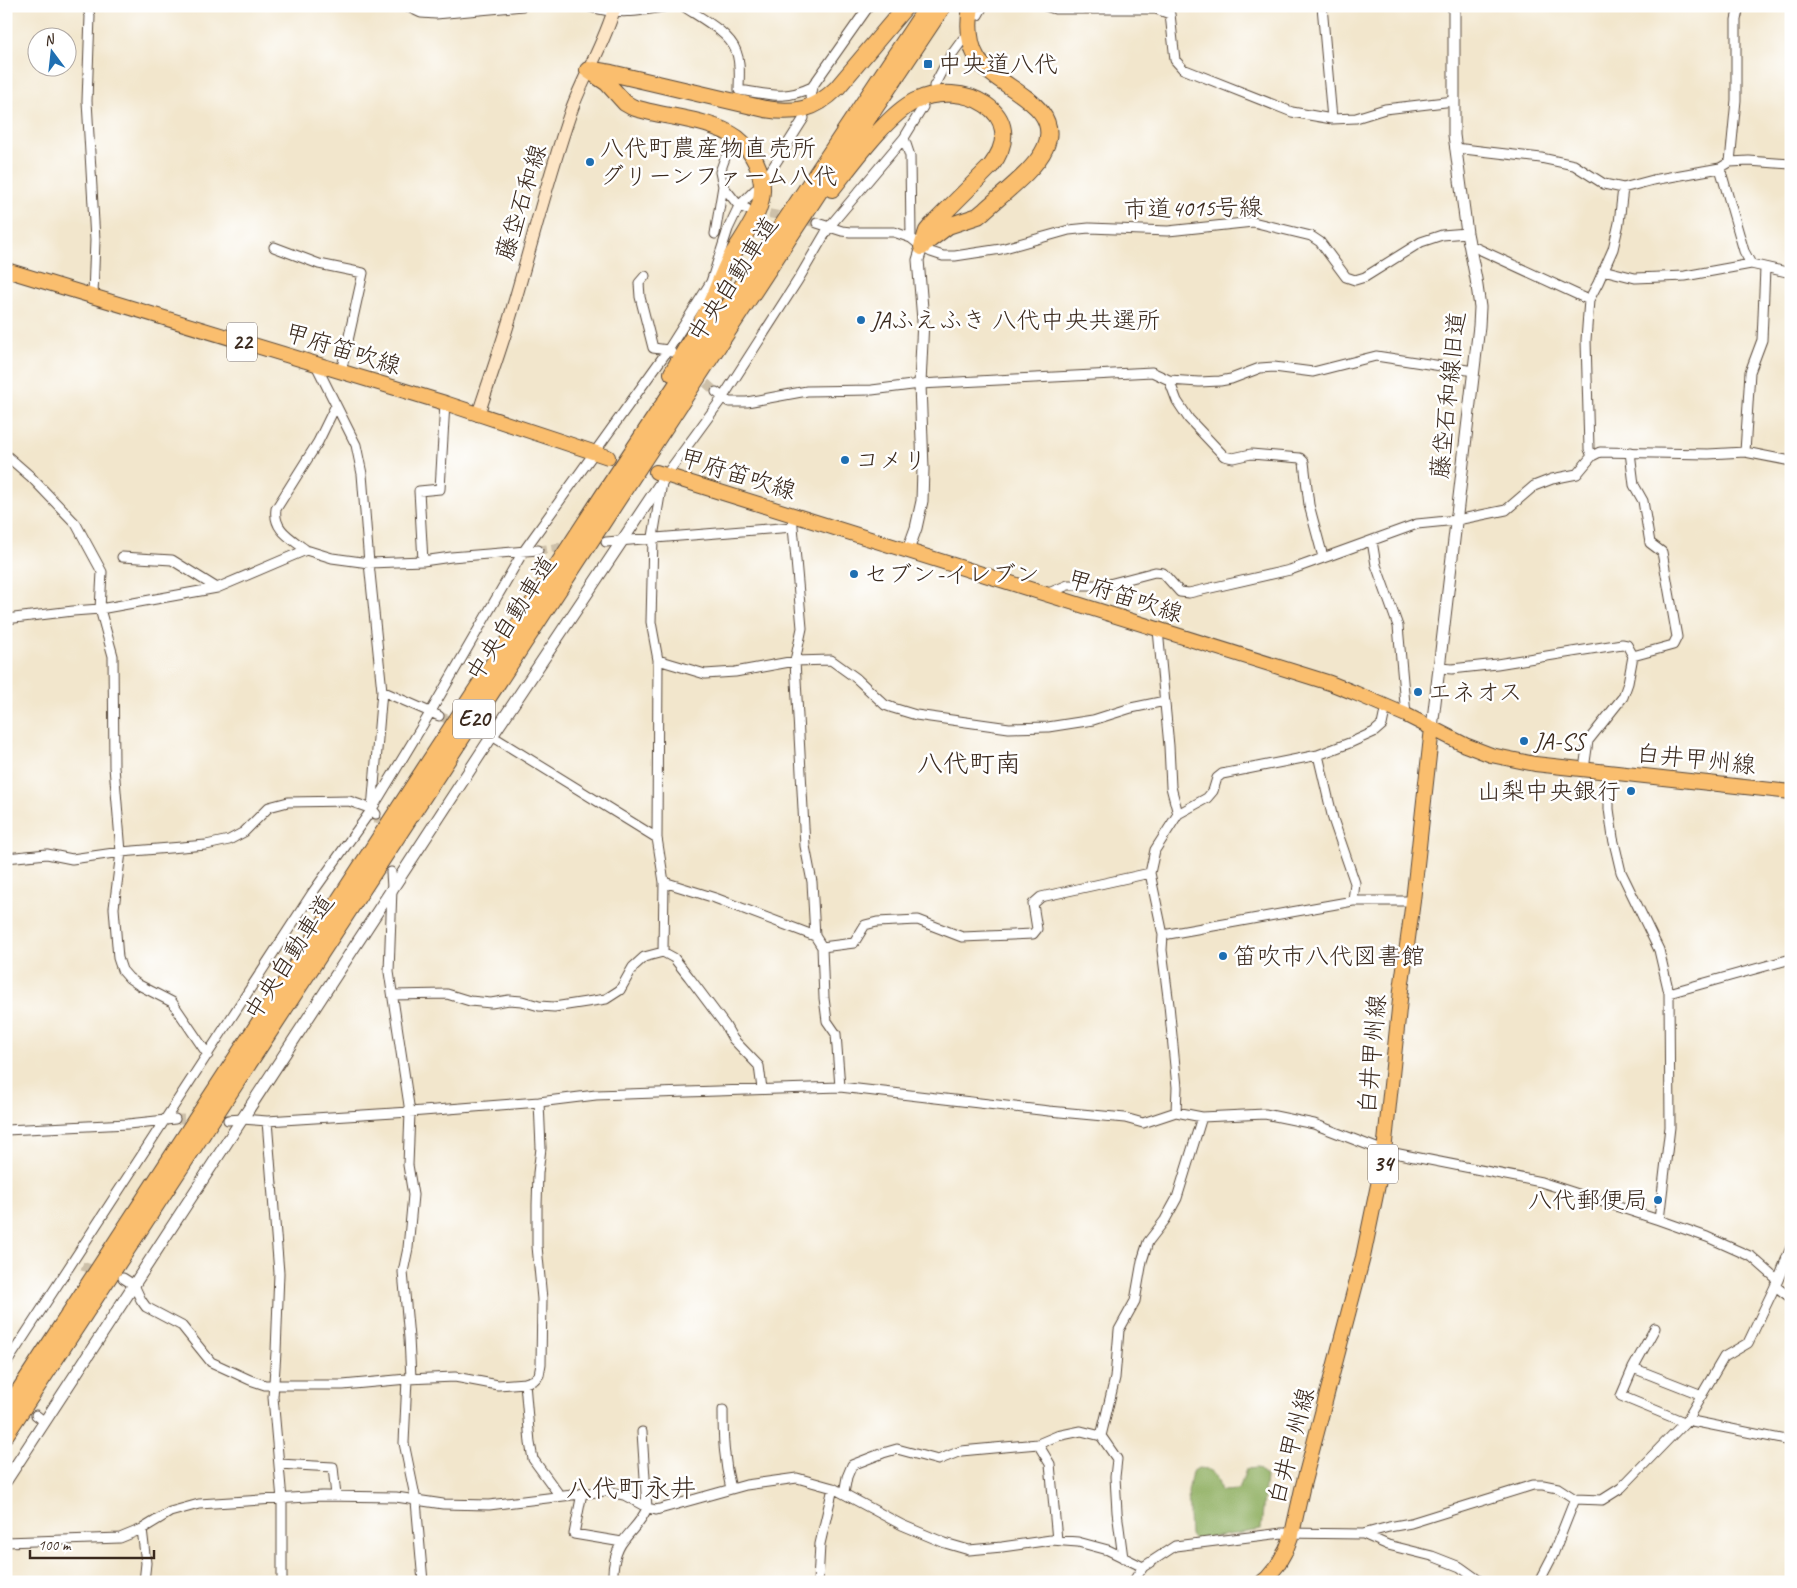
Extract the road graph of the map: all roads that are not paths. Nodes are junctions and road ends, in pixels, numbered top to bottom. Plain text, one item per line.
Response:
1 (87, 6) edge
2 (406, 6) edge
3 (523, 6) edge
4 (586, 6) edge
5 (668, 6) edge
6 (682, 6) edge
7 (869, 6) edge
8 (906, 6) edge
9 (928, 6) edge
10 (944, 6) edge
11 (983, 6) edge
12 (1045, 6) edge
13 (1322, 6) edge
14 (1454, 6) edge
15 (1739, 6) edge
16 (614, 9) edge
17 (975, 11) edge
18 (963, 39) dead end
19 (588, 70) junction
20 (934, 86) dead end
21 (1454, 101) junction
22 (923, 107) dead end
23 (804, 118) dead end
24 (1332, 119) junction
25 (904, 138) junction
26 (1455, 148) junction
27 (725, 158) dead end
28 (1730, 162) junction
29 (1791, 164) edge
30 (1720, 168) junction
31 (768, 175) dead end
32 (723, 186) junction
33 (1623, 188) junction
34 (755, 190) dead end
35 (743, 208) junction
36 (817, 223) tunnel mouth
37 (829, 227) junction
38 (1467, 233) junction
39 (714, 234) dead end
40 (916, 242) junction
41 (1470, 245) junction
42 (274, 247) dead end
43 (1752, 264) junction
44 (1765, 268) junction
45 (6, 270) edge
46 (1603, 270) junction
47 (1791, 273) edge
48 (645, 276) dead end
49 (92, 296) junction
50 (1589, 300) junction
51 (670, 351) junction
52 (316, 365) junction
53 (1474, 371) junction
54 (341, 372) junction
55 (1169, 380) junction
56 (694, 382) junction
57 (920, 384) junction
58 (720, 394) junction
59 (445, 402) junction
60 (336, 405) junction
61 (478, 415) junction
62 (1630, 452) junction
63 (1745, 452) junction
64 (6, 454) edge
65 (602, 455) junction
66 (1592, 456) junction
67 (1791, 461) edge
68 (662, 476) junction
69 (606, 491) junction
70 (1457, 520) junction
71 (792, 521) junction
72 (653, 537) junction
73 (622, 540) junction
74 (1372, 541) junction
75 (606, 542) dead end
76 (306, 550) junction
77 (538, 550) tunnel mouth
78 (908, 550) junction
79 (523, 552) junction
80 (122, 557) dead end
81 (1324, 557) junction
82 (422, 561) junction
83 (368, 563) junction
84 (217, 588) junction
85 (1046, 594) junction
86 (100, 609) junction
87 (6, 619) edge
88 (1158, 630) junction
89 (1633, 656) junction
90 (658, 660) junction
91 (795, 661) junction
92 (1440, 668) junction
93 (382, 691) junction
94 (1165, 701) junction
95 (1386, 706) junction
96 (435, 715) junction
97 (1406, 716) junction
98 (1432, 728) junction
99 (488, 734) junction
100 (1318, 754) junction
101 (1584, 769) junction
102 (1609, 772) junction
103 (1791, 792) edge
104 (374, 812) junction
105 (1178, 814) junction
106 (657, 838) junction
107 (121, 852) junction
108 (6, 858) edge
109 (390, 872) dead end
110 (1150, 873) junction
111 (664, 882) junction
112 (392, 888) junction
113 (1353, 901) junction
114 (1413, 902) junction
115 (1163, 935) junction
116 (815, 936) junction
117 (822, 947) junction
118 (663, 952) junction
119 (1791, 959) edge
120 (1669, 993) junction
121 (393, 995) junction
122 (208, 1055) junction
123 (840, 1086) junction
124 (762, 1089) junction
125 (539, 1102) junction
126 (410, 1112) junction
127 (1176, 1112) junction
128 (1202, 1117) junction
129 (242, 1118) junction
130 (171, 1119) junction
131 (228, 1120) dead end
132 (267, 1121) junction
133 (6, 1130) edge
134 (1384, 1151) junction
135 (1659, 1220) junction
136 (1791, 1247) edge
137 (72, 1262) junction
138 (82, 1266) tunnel mouth
139 (123, 1278) dead end
140 (1776, 1283) junction
141 (134, 1285) junction
142 (1791, 1298) edge
143 (1654, 1328) dead end
144 (6, 1364) edge
145 (1633, 1368) junction
146 (409, 1379) junction
147 (525, 1383) junction
148 (273, 1384) junction
149 (1702, 1395) junction
150 (723, 1410) dead end
151 (6, 1411) edge
152 (1685, 1421) junction
153 (642, 1432) dead end
154 (6, 1434) edge
155 (1101, 1436) junction
156 (1791, 1441) edge
157 (1038, 1444) junction
158 (279, 1464) junction
159 (6, 1481) edge
160 (834, 1488) junction
161 (731, 1489) junction
162 (582, 1493) junction
163 (844, 1493) junction
164 (336, 1496) junction
165 (560, 1496) junction
166 (1575, 1499) junction
167 (282, 1500) junction
168 (416, 1501) junction
169 (647, 1508) junction
170 (142, 1529) junction
171 (1292, 1534) junction
172 (1363, 1534) junction
173 (1057, 1540) junction
174 (6, 1542) edge
175 (622, 1542) junction
176 (1123, 1558) junction
177 (1277, 1566) junction
178 (1143, 1567) junction
179 (144, 1582) edge
180 (282, 1582) edge
181 (423, 1582) edge
182 (613, 1582) edge
183 (818, 1582) edge
184 (1133, 1582) edge
185 (1262, 1582) edge
186 (1277, 1582) edge
187 (1481, 1582) edge
188 (1539, 1582) edge

1 - 49 street
2 - 3 street
4 - 16 street
5 - 16 street
6 - 7 street
8 - 19 highway
9 - 69 highway, 中央自動車道 / E20
10 - 56 highway, 中央自動車道 / E20
11 - 17 street
12 - 24 street
13 - 24 street
14 - 21 street, 藤垈石和線旧道
15 - 28 street
16 - 19 main road, 藤垈石和線
17 - 40 highway
18 - 20 street
19 - 61 main road, 藤垈石和線
19 - 69 highway
21 - 24 street
21 - 26 street, 藤垈石和線旧道
22 - 25 street
23 - 31 street
25 - 37 street
25 - 40 street
26 - 33 street
26 - 38 street, 藤垈石和線旧道
27 - 32 street
28 - 29 street
28 - 30 street
30 - 33 street
30 - 43 street
32 - 35 street
32 - 39 street
33 - 46 street
34 - 35 street
35 - 51 street
36 - 37 street, 市道4015号線
37 - 40 street, 市道4015号線
37 - 58 street
38 - 40 street, 市道4015号線
38 - 41 street, 藤垈石和線旧道
40 - 56 highway
40 - 57 street
41 - 50 street
41 - 53 street, 藤垈石和線旧道
42 - 54 street
43 - 44 street
43 - 46 street
44 - 47 street
44 - 63 street
45 - 49 main road, 甲府笛吹線 / 22
46 - 50 street
48 - 51 street
49 - 52 main road, 甲府笛吹線 / 22
50 - 66 street
51 - 65 street
52 - 54 main road, 甲府笛吹線 / 22
52 - 60 street
53 - 55 street
53 - 70 street, 藤垈石和線旧道
54 - 59 main road, 甲府笛吹線 / 22
55 - 57 street
55 - 81 street
56 - 154 highway, 中央自動車道 / E20
57 - 58 street
57 - 78 street
58 - 68 street
59 - 61 main road, 甲府笛吹線 / 22
59 - 82 street
60 - 76 street
60 - 83 street
61 - 65 main road, 甲府笛吹線 / 22
62 - 63 street
62 - 66 street
62 - 89 street
63 - 67 street
64 - 86 street
65 - 79 street
66 - 70 street
68 - 71 main road, 甲府笛吹線
68 - 72 street
68 - 73 street
69 - 151 highway, 中央自動車道 / E20
70 - 74 street
70 - 92 street, 藤垈石和線旧道
71 - 72 street
71 - 78 main road, 甲府笛吹線
71 - 91 street
72 - 73 street
72 - 90 street
73 - 75 street
73 - 99 street
74 - 81 street
74 - 97 street
76 - 83 street
76 - 84 street
77 - 79 street
78 - 85 main road, 甲府笛吹線
79 - 82 street
79 - 96 street
80 - 84 street
81 - 85 street
82 - 83 street
83 - 93 street
84 - 86 street
85 - 88 main road, 甲府笛吹線
86 - 87 street
86 - 107 street
88 - 94 street
88 - 95 main road, 甲府笛吹線
89 - 92 street
89 - 101 street
90 - 91 street
90 - 106 street
91 - 94 street
91 - 116 street
92 - 98 street, 藤垈石和線旧道
93 - 96 street
93 - 104 street
94 - 105 street
95 - 97 main road, 甲府笛吹線
95 - 100 street
96 - 104 street
97 - 98 main road, 甲府笛吹線
98 - 101 main road, 白井甲州線
98 - 114 main road, 白井甲州線 / 34
99 - 106 street
99 - 112 street
100 - 105 street
100 - 113 street
101 - 102 main road, 白井甲州線
102 - 103 main road, 白井甲州線
102 - 120 street
104 - 107 street
104 - 122 street
105 - 110 street
106 - 111 street
107 - 108 street
107 - 122 street
109 - 112 street
110 - 115 street
110 - 117 street
111 - 116 street
111 - 118 street
112 - 121 street
112 - 129 street
113 - 114 street
113 - 115 street
114 - 134 main road, 白井甲州線 / 34
115 - 127 street
116 - 117 street
117 - 123 street
118 - 121 street
118 - 124 street
119 - 120 street
120 - 135 street
121 - 126 street
122 - 130 street
123 - 124 street
123 - 127 street
124 - 125 street
125 - 126 street
125 - 147 street
126 - 132 street
126 - 146 street
127 - 128 street
128 - 134 street
128 - 155 street
129 - 131 street
129 - 132 street
129 - 141 street
130 - 133 street
130 - 137 street
132 - 148 street
134 - 135 street
134 - 171 main road, 白井甲州線 / 34
135 - 140 street
136 - 140 street
137 - 138 street
137 - 144 street
139 - 141 street
140 - 142 street
140 - 149 street
141 - 148 street
141 - 159 street
143 - 145 street
145 - 149 street
145 - 152 street
146 - 147 street
146 - 148 street
146 - 168 street
147 - 165 street
148 - 158 street
149 - 152 street
150 - 161 street
152 - 156 street
152 - 166 street
153 - 169 street
155 - 157 street
155 - 176 street
157 - 163 street
157 - 173 street
158 - 164 street
158 - 167 street
160 - 161 street
160 - 163 street
160 - 183 street
161 - 169 street
162 - 165 street
162 - 169 street
162 - 175 street
163 - 173 street
164 - 167 street
164 - 168 street
165 - 168 street
166 - 172 street
166 - 188 street
167 - 170 street
167 - 180 street
168 - 181 street
169 - 175 street
170 - 174 street
170 - 179 street
171 - 172 street
171 - 177 main road, 白井甲州線 / 34
171 - 178 street
172 - 187 street
173 - 176 street
175 - 182 street
176 - 178 street
177 - 185 main road, 白井甲州線 / 34
177 - 186 street
178 - 184 street

